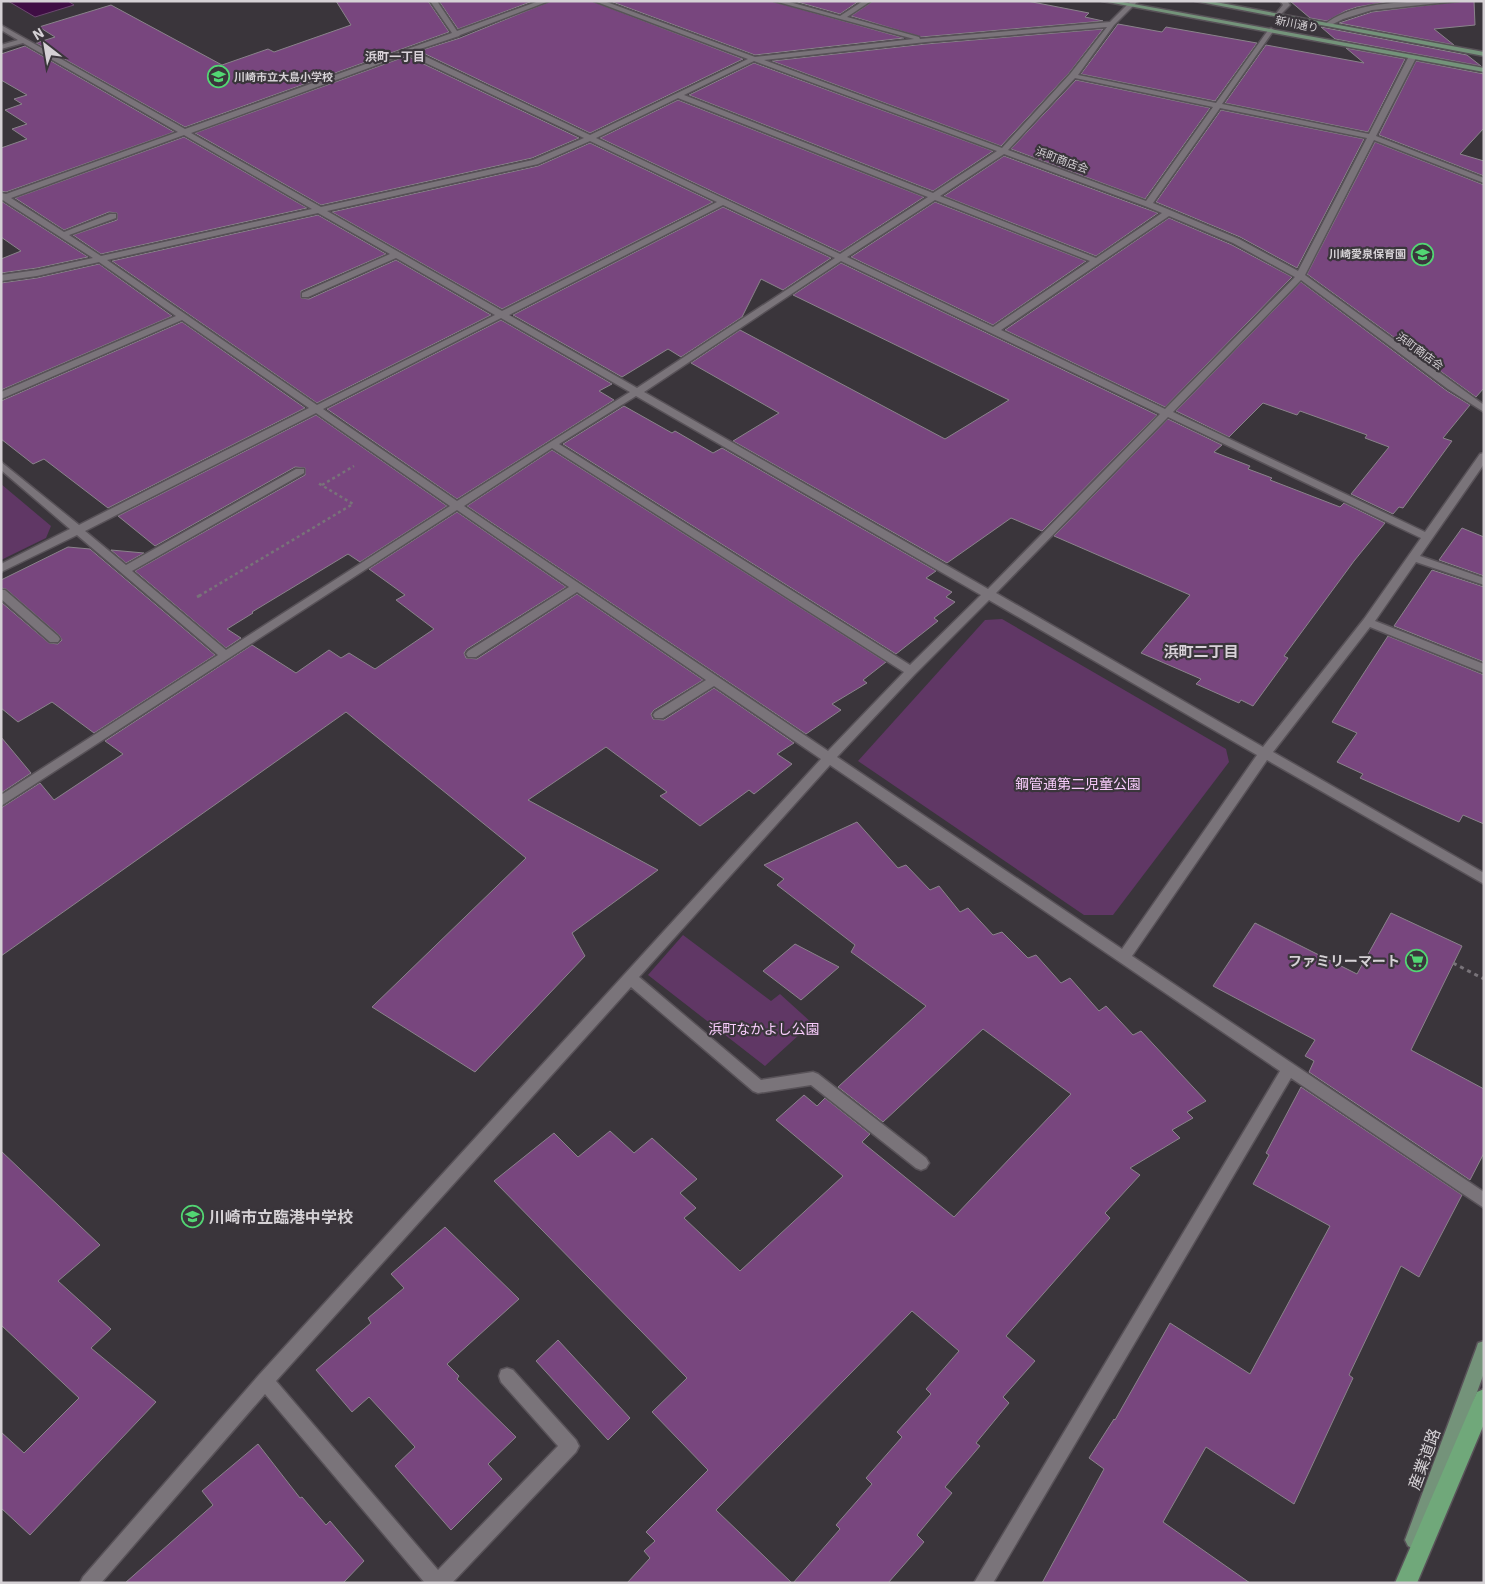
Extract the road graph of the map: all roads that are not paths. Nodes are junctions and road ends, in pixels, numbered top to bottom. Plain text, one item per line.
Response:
1 (433, 1) edge
2 (546, 1) edge
3 (598, 1) edge
4 (777, 1) edge
5 (868, 1) edge
6 (1105, 1) edge
7 (1198, 1) edge
8 (1282, 1) edge
9 (1456, 1) edge
10 (1133, 3) edge
11 (1278, 15) junction
12 (841, 18) junction
13 (1112, 24) junction
14 (1326, 25) junction
15 (1, 27) edge
16 (1271, 30) junction
17 (458, 35) junction
18 (24, 40) junction
19 (926, 40) junction
20 (1, 47) edge
21 (409, 52) junction
22 (1484, 54) edge
23 (1412, 58) junction
24 (753, 59) junction
25 (1484, 70) edge
26 (1073, 76) junction
27 (679, 96) junction
28 (1218, 105) junction
29 (186, 133) junction
30 (1372, 137) junction
31 (591, 138) junction
32 (1003, 151) junction
33 (1484, 181) edge
34 (3, 196) edge
35 (935, 196) junction
36 (723, 202) junction
37 (1148, 204) junction
38 (321, 211) junction
39 (1170, 212) junction
40 (113, 216) dead end
41 (63, 235) junction
42 (397, 254) junction
43 (840, 258) junction
44 (100, 259) junction
45 (1097, 261) junction
46 (1300, 276) junction
47 (1, 278) edge
48 (305, 295) dead end
49 (502, 314) junction
50 (183, 316) junction
51 (995, 330) junction
52 (637, 392) junction
53 (1, 396) edge
54 (316, 409) junction
55 (1484, 409) edge
56 (1166, 412) junction
57 (552, 444) junction
58 (1484, 456) edge
59 (1, 466) edge
60 (300, 471) road end
61 (457, 506) junction
62 (78, 530) junction
63 (1427, 537) junction
64 (1413, 557) junction
65 (1, 569) edge
66 (125, 570) junction
67 (1484, 582) edge
68 (577, 587) junction
69 (1, 593) edge
70 (989, 594) junction
71 (1368, 622) junction
72 (54, 639) dead end
73 (472, 654) dead end
74 (226, 656) junction
75 (1484, 669) edge
76 (911, 671) junction
77 (714, 680) junction
78 (660, 715) dead end
79 (1265, 753) junction
80 (829, 758) junction
81 (1, 801) edge
82 (1484, 879) edge
83 (1124, 957) junction
84 (630, 978) junction
85 (1289, 1069) junction
86 (921, 1164) dead end
87 (1484, 1201) edge
88 (1484, 1348) edge
89 (507, 1376) dead end
90 (264, 1381) junction
91 (1484, 1400) edge
92 (89, 1583) edge
93 (438, 1583) edge
94 (983, 1583) edge
95 (1399, 1583) edge
96 (1406, 1583) edge

1 - 17 street
2 - 17 street
3 - 24 street, 浜町商店会
4 - 12 street
5 - 12 street
6 - 10 main road, 新川通り
7 - 11 main road, 新川通り
8 - 11 street
9 - 14 street
10 - 13 street
10 - 16 main road, 新川通り
11 - 14 main road, 新川通り
12 - 19 street
13 - 19 street
13 - 26 street
14 - 22 main road, 新川通り
15 - 18 street
16 - 23 main road, 新川通り
16 - 28 street
17 - 21 street
18 - 20 street
18 - 29 street
19 - 24 street
21 - 29 street
21 - 31 street
23 - 25 main road, 新川通り
23 - 30 street
24 - 27 street
24 - 32 street, 浜町商店会
26 - 28 street
26 - 32 street
27 - 31 street
27 - 35 street
28 - 30 street
28 - 37 street
29 - 34 street
29 - 38 street
30 - 33 street
30 - 46 street
31 - 36 street
31 - 38 street
32 - 35 street
32 - 37 street, 浜町商店会
34 - 41 street
35 - 43 street
35 - 45 street
36 - 43 street
36 - 49 street
37 - 39 street, 浜町商店会
38 - 42 street
38 - 44 street
39 - 45 street
39 - 46 street, 浜町商店会
40 - 41 street
41 - 44 street
42 - 48 street
42 - 49 street
43 - 51 street
43 - 52 street
44 - 47 street
44 - 50 street
45 - 51 street
46 - 55 street, 浜町商店会
46 - 56 street
49 - 52 street
49 - 54 street
50 - 53 street
50 - 54 street
51 - 56 street
52 - 57 street
52 - 70 street
54 - 61 street
54 - 62 street
56 - 63 street
56 - 70 street
57 - 61 street
57 - 76 street
58 - 63 street
59 - 62 street
60 - 66 street
61 - 68 street
61 - 74 street
62 - 65 street
62 - 66 street
63 - 64 street
64 - 67 street
64 - 71 street
66 - 74 street
68 - 73 street
68 - 77 street
69 - 72 street
70 - 76 street
70 - 79 street
71 - 75 street
71 - 79 street
74 - 81 street
76 - 80 street
77 - 78 street
77 - 80 street
79 - 82 street
79 - 83 street
80 - 83 street
80 - 84 street
83 - 85 street
84 - 86 street
84 - 90 street
85 - 87 street
85 - 94 street
88 - 95 main road, 産業道路
89 - 93 street
90 - 92 street
90 - 93 street
91 - 96 highway

